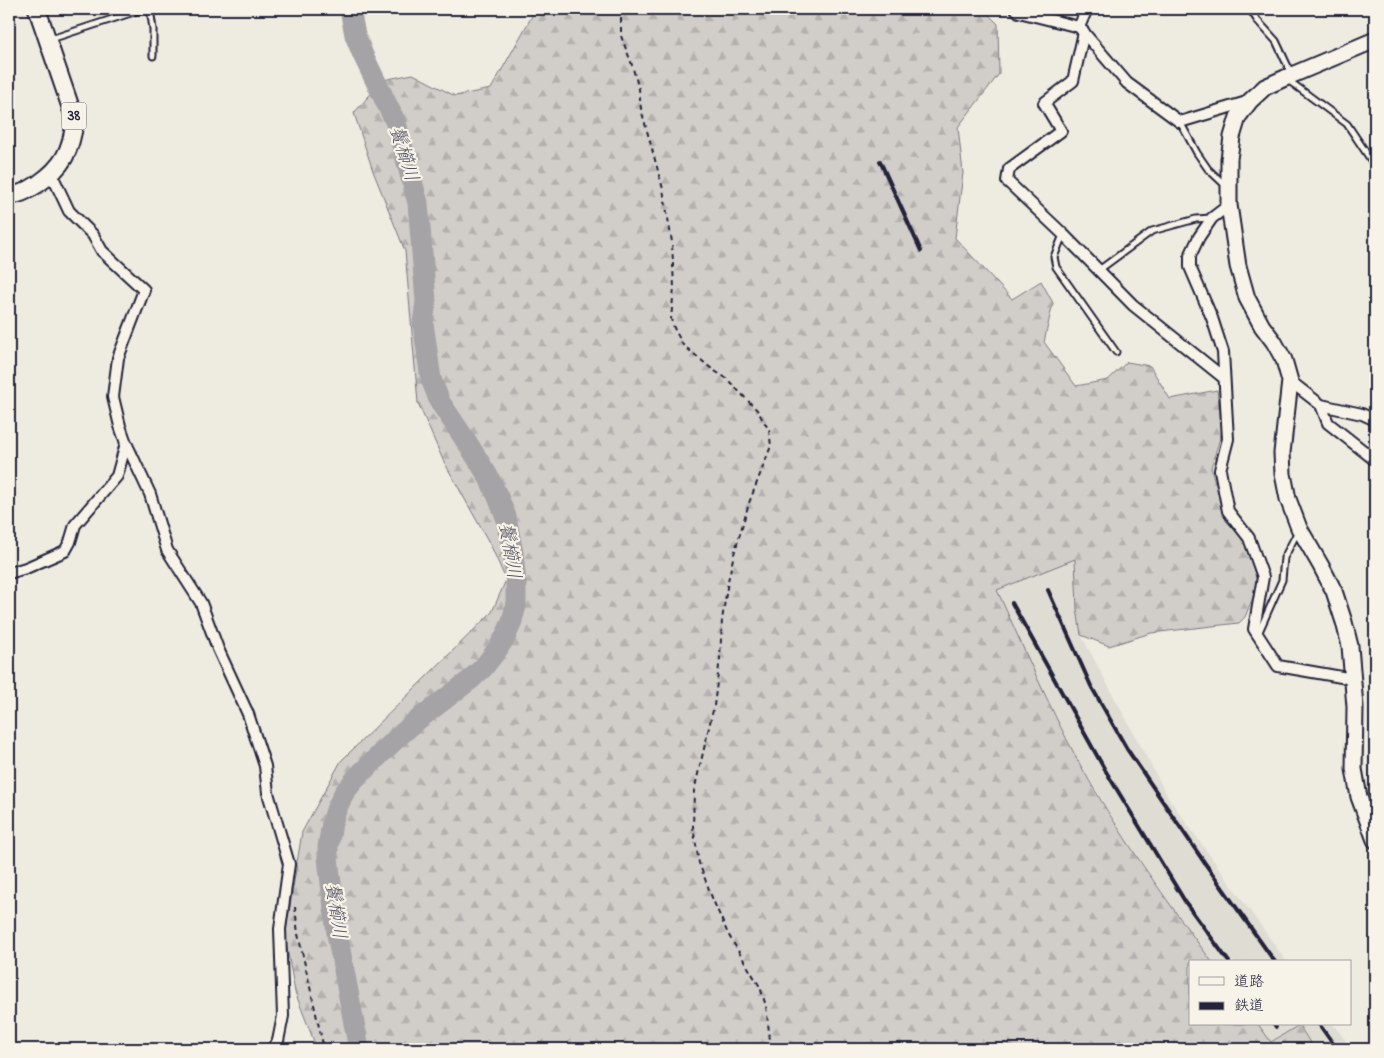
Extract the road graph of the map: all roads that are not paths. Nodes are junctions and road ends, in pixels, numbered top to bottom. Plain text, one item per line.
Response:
1 (37, 9) edge
2 (143, 9) edge
3 (150, 9) edge
4 (1016, 9) edge
5 (1087, 9) edge
6 (1250, 9) edge
7 (1081, 29) junction
8 (48, 40) junction
9 (1375, 40) edge
10 (153, 56) dead end
11 (1288, 76) junction
12 (1250, 101) junction
13 (1180, 122) junction
14 (1375, 166) edge
15 (52, 175) junction
16 (1229, 189) junction
17 (9, 196) edge
18 (1229, 205) junction
19 (1212, 218) junction
20 (1063, 234) junction
21 (1098, 270) junction
22 (1116, 352) dead end
23 (1224, 378) junction
24 (1290, 381) junction
25 (1321, 405) junction
26 (1375, 420) edge
27 (126, 444) junction
28 (1375, 460) edge
29 (1300, 528) junction
30 (9, 574) edge
31 (1258, 634) junction
32 (1353, 679) junction
33 (1375, 840) edge
34 (272, 1049) edge

1 - 8 main road, 38
2 - 8 lane
3 - 10 lane
4 - 7 street
5 - 7 street
6 - 11 lane
7 - 13 street
7 - 20 street
8 - 15 main road, 38
9 - 11 street
11 - 12 street
11 - 14 lane
12 - 13 street
12 - 16 street
13 - 16 lane
15 - 17 main road, 38
15 - 27 street
16 - 18 street
18 - 19 street
18 - 24 street
19 - 21 lane
19 - 23 street
20 - 21 street
20 - 22 lane
21 - 23 street
23 - 31 street
24 - 25 street
24 - 29 street
25 - 26 street
25 - 28 street
27 - 30 street
27 - 34 street
29 - 31 lane
29 - 32 street
31 - 32 street
32 - 33 street

